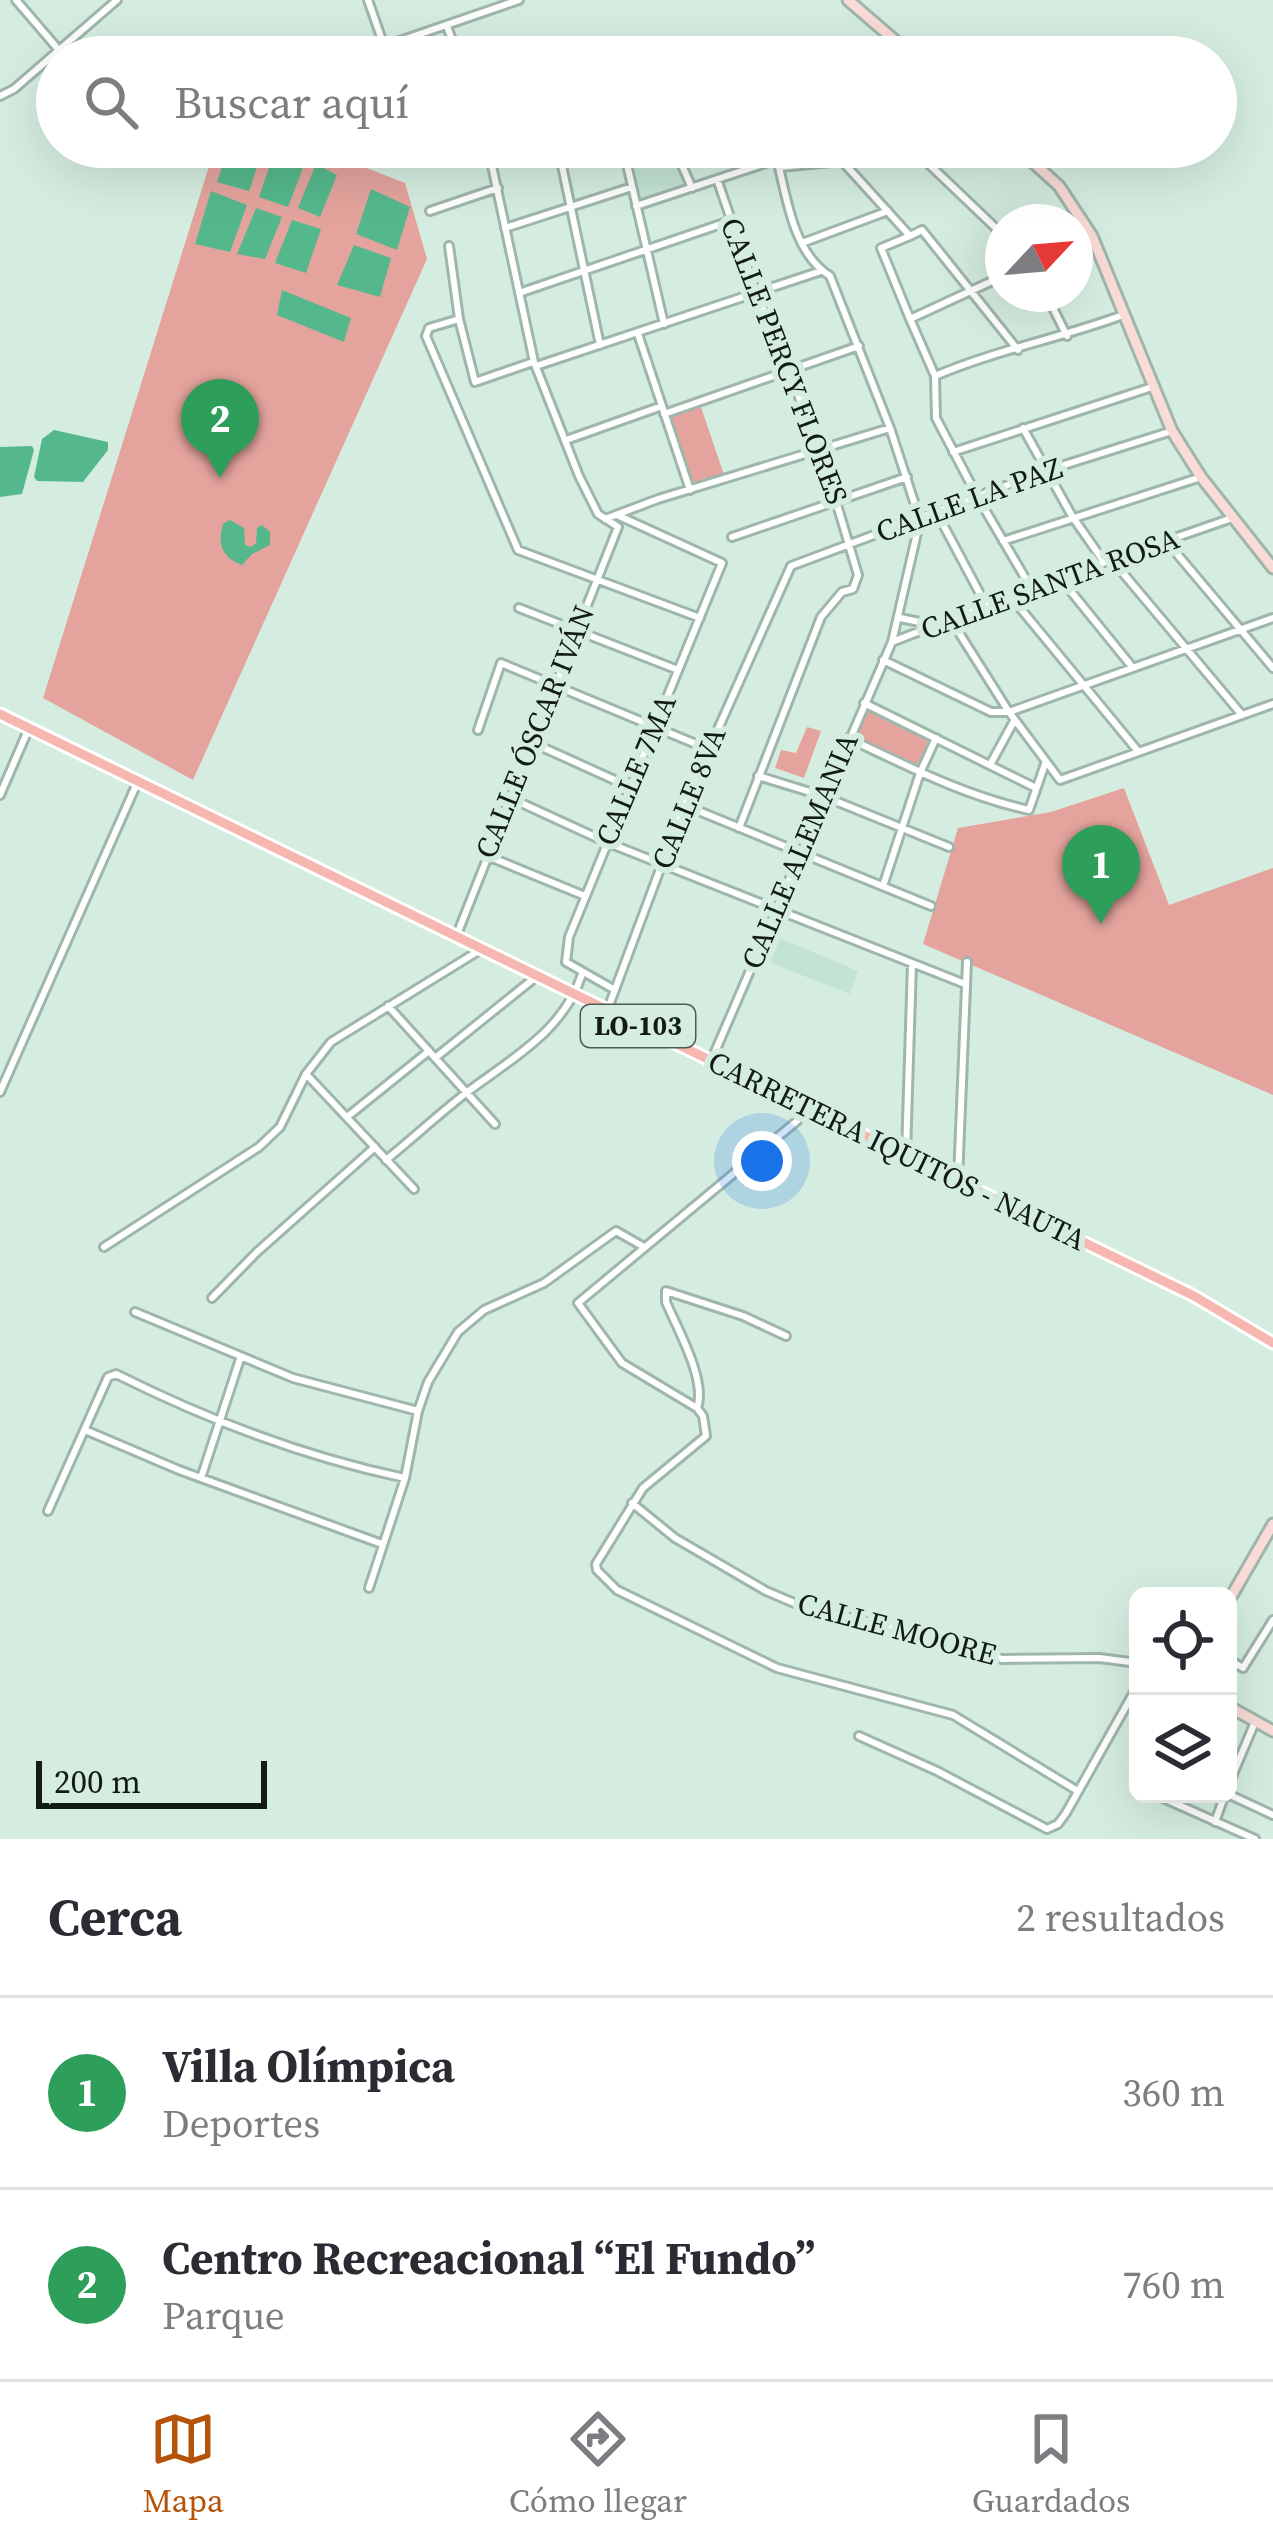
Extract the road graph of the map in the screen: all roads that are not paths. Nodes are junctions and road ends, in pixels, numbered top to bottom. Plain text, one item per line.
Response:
1 (16, 0) edge
2 (101, 0) edge
3 (117, 0) edge
4 (368, 0) edge
5 (519, 0) edge
6 (848, 0) edge
7 (108, 8) junction
8 (447, 25) junction
9 (47, 36) edge
10 (74, 36) edge
11 (381, 36) edge
12 (414, 36) edge
13 (451, 36) edge
14 (890, 36) edge
15 (36, 69) edge
16 (0, 96) edge
17 (493, 168) edge
18 (562, 168) edge
19 (628, 168) edge
20 (683, 168) edge
21 (760, 168) edge
22 (780, 168) edge
23 (848, 168) edge
24 (933, 168) edge
25 (1039, 168) edge
26 (717, 179) junction
27 (632, 187) junction
28 (498, 188) junction
29 (692, 188) junction
30 (1071, 204) edge
31 (636, 206) junction
32 (570, 207) junction
33 (430, 211) dead end
34 (888, 211) junction
35 (985, 218) edge
36 (730, 221) junction
37 (505, 228) junction
38 (910, 236) junction
39 (1093, 239) edge
40 (802, 243) junction
41 (448, 246) dead end
42 (646, 250) junction
43 (584, 271) junction
44 (821, 271) junction
45 (985, 284) edge
46 (972, 290) junction
47 (756, 292) junction
48 (519, 293) junction
49 (1055, 312) edge
50 (1123, 315) junction
51 (459, 319) junction
52 (910, 319) junction
53 (664, 324) junction
54 (638, 333) junction
55 (1067, 336) junction
56 (600, 345) junction
57 (859, 346) junction
58 (1018, 350) junction
59 (535, 364) junction
60 (788, 371) junction
61 (935, 376) junction
62 (1152, 387) junction
63 (663, 410) junction
64 (890, 428) junction
65 (1023, 428) junction
66 (1172, 431) junction
67 (567, 439) junction
68 (820, 451) junction
69 (952, 452) junction
70 (1045, 471) junction
71 (908, 477) junction
72 (1201, 477) junction
73 (690, 490) junction
74 (977, 496) junction
75 (837, 500) junction
76 (938, 514) junction
77 (617, 515) junction
78 (1072, 516) junction
79 (1233, 518) junction
80 (605, 520) junction
81 (920, 520) junction
82 (732, 537) dead end
83 (1003, 541) junction
84 (1166, 541) junction
85 (850, 542) junction
86 (1108, 561) junction
87 (1273, 568) edge
88 (598, 578) junction
89 (1060, 578) junction
90 (1031, 588) junction
91 (780, 589) joint
92 (1011, 597) junction
93 (987, 607) junction
94 (519, 608) dead end
95 (700, 618) junction
96 (900, 618) junction
97 (1273, 618) edge
98 (951, 620) junction
99 (938, 625) junction
100 (576, 629) junction
101 (1240, 629) junction
102 (892, 642) junction
103 (1185, 649) junction
104 (883, 660) junction
105 (1132, 668) junction
106 (1273, 668) edge
107 (678, 670) junction
108 (555, 683) junction
109 (1082, 684) junction
110 (864, 703) junction
111 (1273, 704) edge
112 (0, 714) edge
113 (1012, 716) junction
114 (1242, 716) junction
115 (655, 726) junction
116 (29, 728) junction
117 (478, 730) dead end
118 (848, 738) junction
119 (936, 738) junction
120 (533, 743) junction
121 (708, 749) junction
122 (1137, 750) junction
123 (1046, 761) junction
124 (990, 765) junction
125 (920, 772) junction
126 (758, 776) junction
127 (138, 782) junction
128 (630, 787) junction
129 (1036, 788) junction
130 (0, 795) edge
131 (823, 796) junction
132 (508, 797) junction
133 (684, 805) junction
134 (739, 827) junction
135 (900, 829) junction
136 (606, 842) junction
137 (949, 847) dead end
138 (799, 852) junction
139 (485, 856) junction
140 (662, 864) junction
141 (883, 886) junction
142 (585, 896) junction
143 (931, 906) dead end
144 (775, 909) junction
145 (456, 937) junction
146 (482, 949) junction
147 (968, 962) dead end
148 (913, 964) junction
149 (582, 974) junction
150 (537, 976) junction
151 (965, 984) junction
152 (615, 990) junction
153 (575, 995) junction
154 (388, 1006) junction
155 (607, 1011) junction
156 (432, 1055) junction
157 (711, 1060) junction
158 (306, 1074) junction
159 (0, 1092) edge
160 (467, 1093) junction
161 (805, 1106) junction
162 (346, 1117) junction
163 (495, 1124) dead end
164 (374, 1148) junction
165 (906, 1154) junction
166 (386, 1160) junction
167 (958, 1179) junction
168 (414, 1189) dead end
169 (104, 1247) dead end
170 (644, 1247) junction
171 (212, 1298) dead end
172 (135, 1312) dead end
173 (786, 1336) dead end
174 (1273, 1342) edge
175 (241, 1356) junction
176 (697, 1408) junction
177 (418, 1411) junction
178 (221, 1424) junction
179 (85, 1430) junction
180 (201, 1478) junction
181 (405, 1478) junction
182 (632, 1503) junction
183 (49, 1511) dead end
184 (1273, 1524) edge
185 (382, 1544) junction
186 (1237, 1587) edge
187 (369, 1588) dead end
188 (1273, 1620) edge
189 (1129, 1662) edge
190 (1237, 1664) edge
191 (1132, 1695) edge
192 (1237, 1711) edge
193 (1255, 1722) junction
194 (1273, 1731) edge
195 (859, 1736) dead end
196 (1237, 1766) edge
197 (1076, 1790) junction
198 (1237, 1796) edge
199 (1174, 1803) edge
200 (1222, 1803) edge
201 (1273, 1814) edge
202 (1215, 1822) junction
203 (1256, 1839) edge

1 - 9 street
2 - 7 street
3 - 7 street
4 - 11 street
5 - 8 street
6 - 14 street
7 - 10 street
8 - 12 street
8 - 13 street
15 - 16 street
17 - 28 street
18 - 32 street
19 - 27 street
20 - 29 street
21 - 26 street
22 - 40 street, CALLE SANTA ROSA
23 - 34 street
24 - 35 street
25 - 30 street
26 - 29 street
26 - 36 street, CALLE PERCY FLORES
27 - 31 street
27 - 32 street
28 - 33 street
28 - 37 street
29 - 31 street
31 - 42 street
32 - 37 street
32 - 43 street
34 - 38 street
34 - 40 street
36 - 42 street
36 - 47 street, CALLE PERCY FLORES
37 - 48 street
38 - 46 street
38 - 52 street
39 - 50 street
40 - 44 street, CALLE SANTA ROSA
41 - 51 street
42 - 43 street
42 - 53 street
43 - 48 street
43 - 56 street
44 - 47 street
44 - 57 street, CALLE SANTA ROSA
45 - 46 street
46 - 52 street
46 - 58 street
47 - 53 street
47 - 60 street, CALLE PERCY FLORES
48 - 59 street
49 - 55 street
50 - 55 street
50 - 62 street
51 - 59 street
51 - 88 street
52 - 61 street
53 - 54 street
54 - 56 street
54 - 63 street
55 - 58 street
56 - 59 street
57 - 60 street
57 - 64 street, CALLE SANTA ROSA
58 - 61 street
59 - 67 street
60 - 63 street
60 - 68 street, CALLE PERCY FLORES
61 - 69 street
62 - 65 street
62 - 66 street
63 - 67 street
63 - 73 street
64 - 68 street
64 - 71 street, CALLE SANTA ROSA
65 - 69 street
65 - 70 street
66 - 70 street, CALLE LA PAZ
66 - 72 street
67 - 80 street
68 - 73 street
68 - 75 street, CALLE PERCY FLORES
69 - 74 street
70 - 74 street, CALLE LA PAZ
70 - 78 street
71 - 75 street
71 - 81 street, CALLE SANTA ROSA
72 - 78 street
72 - 79 street
73 - 77 street
74 - 76 street, CALLE LA PAZ
74 - 83 street
75 - 82 street
75 - 85 street, CALLE PERCY FLORES
76 - 81 street, CALLE LA PAZ
76 - 93 street
77 - 80 street
77 - 95 street, CALLE 7MA
78 - 83 street
78 - 86 street
79 - 84 street, CALLE SANTA ROSA
79 - 87 street
80 - 88 street, CALLE ÓSCAR IVÁN
81 - 85 street, CALLE LA PAZ
81 - 96 street, CALLE SANTA ROSA
83 - 90 street
84 - 86 street, CALLE SANTA ROSA
84 - 101 street
85 - 91 street, CALLE LA PAZ
85 - 126 street
86 - 89 street, CALLE SANTA ROSA
86 - 103 street
88 - 95 street
88 - 100 street, CALLE ÓSCAR IVÁN
89 - 90 street, CALLE SANTA ROSA
89 - 105 street
90 - 92 street, CALLE SANTA ROSA
91 - 121 street, CALLE 8VA
92 - 93 street, CALLE SANTA ROSA
92 - 109 street
93 - 98 street, CALLE SANTA ROSA
94 - 100 street
95 - 107 street, CALLE 7MA
96 - 99 street
96 - 102 street, CALLE SANTA ROSA
97 - 101 street
98 - 99 street, CALLE SANTA ROSA
98 - 113 street
99 - 102 street, CALLE SANTA ROSA
100 - 107 street
100 - 108 street, CALLE ÓSCAR IVÁN
101 - 103 street
101 - 106 street
102 - 104 street, CALLE ALEMANIA
103 - 105 street
103 - 114 street
104 - 110 street, CALLE ALEMANIA
104 - 113 street
105 - 109 street
107 - 115 street, CALLE 7MA
108 - 115 street
108 - 117 street
108 - 120 street, CALLE ÓSCAR IVÁN
109 - 113 street
109 - 122 street
110 - 118 street, CALLE ALEMANIA
110 - 119 street
111 - 114 street
112 - 116 main road, CARRETERA IQUITOS - NAUTA / LO-103
113 - 123 street
113 - 124 street
114 - 122 street
115 - 121 street
115 - 128 street, CALLE 7MA
116 - 127 main road, CARRETERA IQUITOS - NAUTA / LO-103
116 - 130 street
118 - 125 street
118 - 131 street, CALLE ALEMANIA
119 - 124 street
119 - 125 street
120 - 128 street
120 - 132 street, CALLE ÓSCAR IVÁN
121 - 133 street, CALLE 8VA
122 - 123 street
123 - 129 street
124 - 129 street
125 - 129 street
125 - 135 street
126 - 131 street
126 - 134 street
127 - 145 main road, CARRETERA IQUITOS - NAUTA / LO-103
127 - 159 street
128 - 136 street, CALLE 7MA
131 - 135 street
131 - 138 street, CALLE ALEMANIA
132 - 136 street
132 - 139 street, CALLE ÓSCAR IVÁN
133 - 134 street
133 - 140 street, CALLE 8VA
134 - 138 street
135 - 137 street
135 - 141 street
136 - 140 street
136 - 142 street, CALLE 7MA
138 - 141 street
138 - 144 street, CALLE ALEMANIA
139 - 142 street
139 - 145 street, CALLE ÓSCAR IVÁN
140 - 144 street
140 - 152 street, CALLE 8VA
141 - 143 street
142 - 149 street, CALLE 7MA
144 - 148 street
144 - 157 street, CALLE ALEMANIA
145 - 146 main road, CARRETERA IQUITOS - NAUTA / LO-103
146 - 150 main road, CARRETERA IQUITOS - NAUTA / LO-103
146 - 154 street
147 - 151 street
148 - 151 street
148 - 165 street
149 - 152 street
149 - 153 street, CALLE 7MA
150 - 153 main road, CARRETERA IQUITOS - NAUTA / LO-103
150 - 156 street
151 - 167 street
152 - 155 street, CALLE 8VA
153 - 155 main road, CARRETERA IQUITOS - NAUTA / LO-103
153 - 160 street
154 - 156 street
154 - 158 street
155 - 157 main road, CARRETERA IQUITOS - NAUTA / LO-103
156 - 160 street
156 - 162 street
157 - 161 main road, CARRETERA IQUITOS - NAUTA / LO-103
158 - 162 street
158 - 169 street
160 - 163 street
160 - 166 street
161 - 165 main road, CARRETERA IQUITOS - NAUTA / LO-103
161 - 170 street
162 - 164 street
164 - 166 street
164 - 171 street
165 - 167 main road, CARRETERA IQUITOS - NAUTA / LO-103
166 - 168 street
167 - 174 main road, CARRETERA IQUITOS - NAUTA / LO-103
170 - 176 street
170 - 177 street
172 - 175 street
173 - 176 street
175 - 177 street
175 - 178 street
176 - 182 street
177 - 181 street
178 - 179 street
178 - 180 street
178 - 181 street
179 - 180 street
179 - 183 street
180 - 185 street
181 - 185 street
182 - 189 street, CALLE MOORE
182 - 197 street
184 - 186 street
185 - 187 street
188 - 190 street
191 - 197 street
192 - 193 street
193 - 194 street
193 - 196 street
195 - 197 street
198 - 201 street
199 - 202 street
200 - 202 street
202 - 203 street

